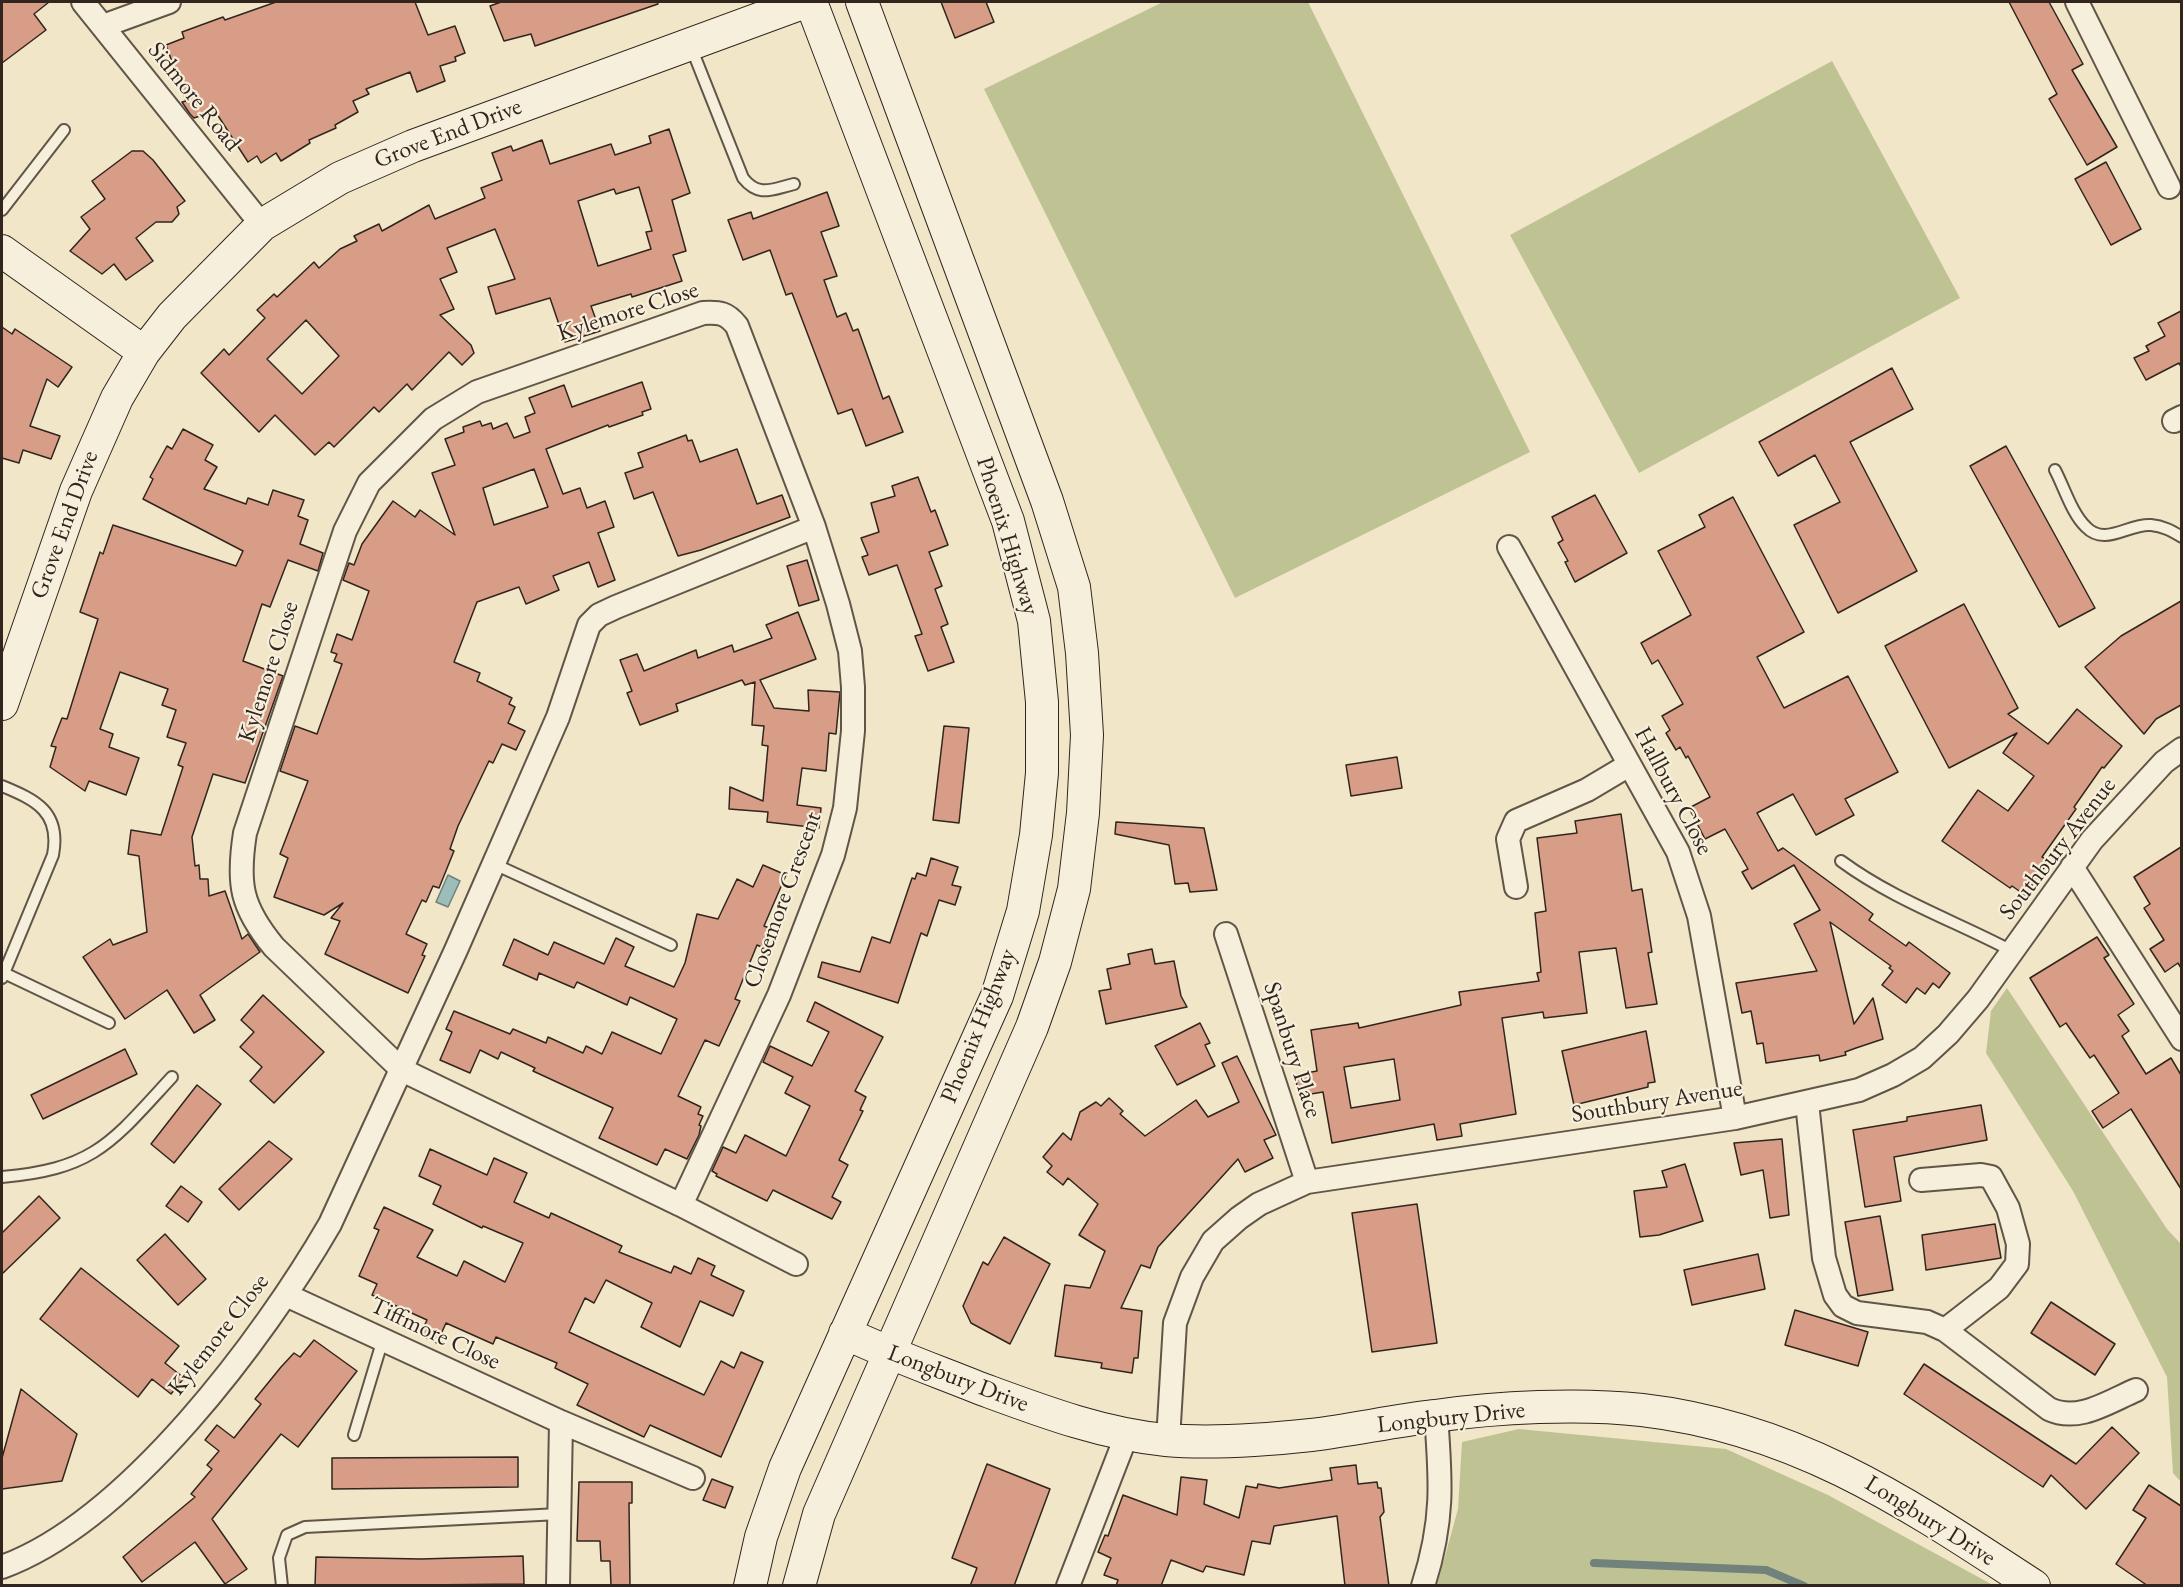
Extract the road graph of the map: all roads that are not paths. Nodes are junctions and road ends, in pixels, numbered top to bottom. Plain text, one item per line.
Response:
1 (83, 2) edge
2 (169, 2) edge
3 (805, 2) edge
4 (811, 2) edge
5 (862, 2) edge
6 (2078, 2) edge
7 (103, 26) junction
8 (690, 44) junction
9 (64, 130) dead end
10 (794, 184) dead end
11 (2169, 188) dead end
12 (2, 210) edge
13 (262, 225) junction
14 (2, 251) edge
15 (144, 352) junction
16 (2055, 470) dead end
17 (814, 527) junction
18 (2181, 537) edge
19 (1509, 547) dead end
20 (2, 704) edge
21 (2181, 749) edge
22 (1629, 765) junction
23 (2, 786) edge
24 (1841, 861) dead end
25 (494, 864) junction
26 (2072, 867) junction
27 (1516, 887) dead end
28 (1226, 934) dead end
29 (671, 945) dead end
30 (2012, 951) junction
31 (3, 976) edge
32 (109, 1023) dead end
33 (2181, 1039) edge
34 (402, 1070) junction
35 (172, 1077) dead end
36 (1807, 1103) junction
37 (1735, 1118) junction
38 (2, 1177) edge
39 (1921, 1180) dead end
40 (1307, 1182) junction
41 (681, 1205) junction
42 (796, 1264) dead end
43 (286, 1295) junction
44 (1945, 1330) junction
45 (845, 1332) junction
46 (383, 1340) junction
47 (890, 1354) junction
48 (2136, 1390) dead end
49 (1436, 1415) junction
50 (561, 1422) junction
51 (1127, 1434) junction
52 (354, 1435) dead end
53 (1168, 1440) junction
54 (693, 1478) dead end
55 (559, 1514) junction
56 (2, 1567) edge
57 (282, 1586) edge
58 (558, 1586) edge
59 (750, 1586) edge
60 (799, 1586) edge
61 (1068, 1586) edge
62 (1423, 1586) edge
63 (2034, 1586) edge

1 - 7 street, Sidmore Road
2 - 7 street
3 - 8 main road, Grove End Drive
4 - 45 main road, Phoenix Highway
5 - 47 main road, Phoenix Highway
6 - 11 street
7 - 13 street, Sidmore Road
8 - 10 lane
8 - 13 main road, Grove End Drive
9 - 12 lane
13 - 15 main road, Grove End Drive
14 - 15 main road
15 - 20 main road, Grove End Drive
16 - 18 lane
17 - 25 street, Kylemore Close
17 - 34 street, Kylemore Close
17 - 41 street, Closemore Crescent
19 - 22 street, Hallbury Close
21 - 26 street, Southbury Avenue
22 - 27 street
22 - 37 street, Hallbury Close
23 - 31 lane
24 - 30 lane
25 - 29 lane
25 - 34 street, Kylemore Close
26 - 30 street, Southbury Avenue
26 - 33 street
28 - 40 street, Spanbury Place
30 - 36 street, Southbury Avenue
31 - 32 lane
34 - 41 street
34 - 43 street, Kylemore Close
35 - 38 lane
36 - 37 street, Southbury Avenue
36 - 44 street
37 - 40 street, Southbury Avenue
39 - 44 street
40 - 53 street, Southbury Avenue
41 - 42 street
43 - 46 street, Tiffmore Close
43 - 56 street, Kylemore Close
44 - 48 street
45 - 47 main road, Longbury Drive
45 - 59 main road, Phoenix Highway
46 - 50 street, Tiffmore Close
46 - 52 lane
47 - 51 main road, Longbury Drive
47 - 60 main road, Phoenix Highway
49 - 53 main road, Longbury Drive
49 - 62 street
49 - 63 main road, Longbury Drive
50 - 54 street, Tiffmore Close
50 - 55 street
51 - 53 main road, Longbury Drive
51 - 61 street
55 - 57 lane
55 - 58 street

